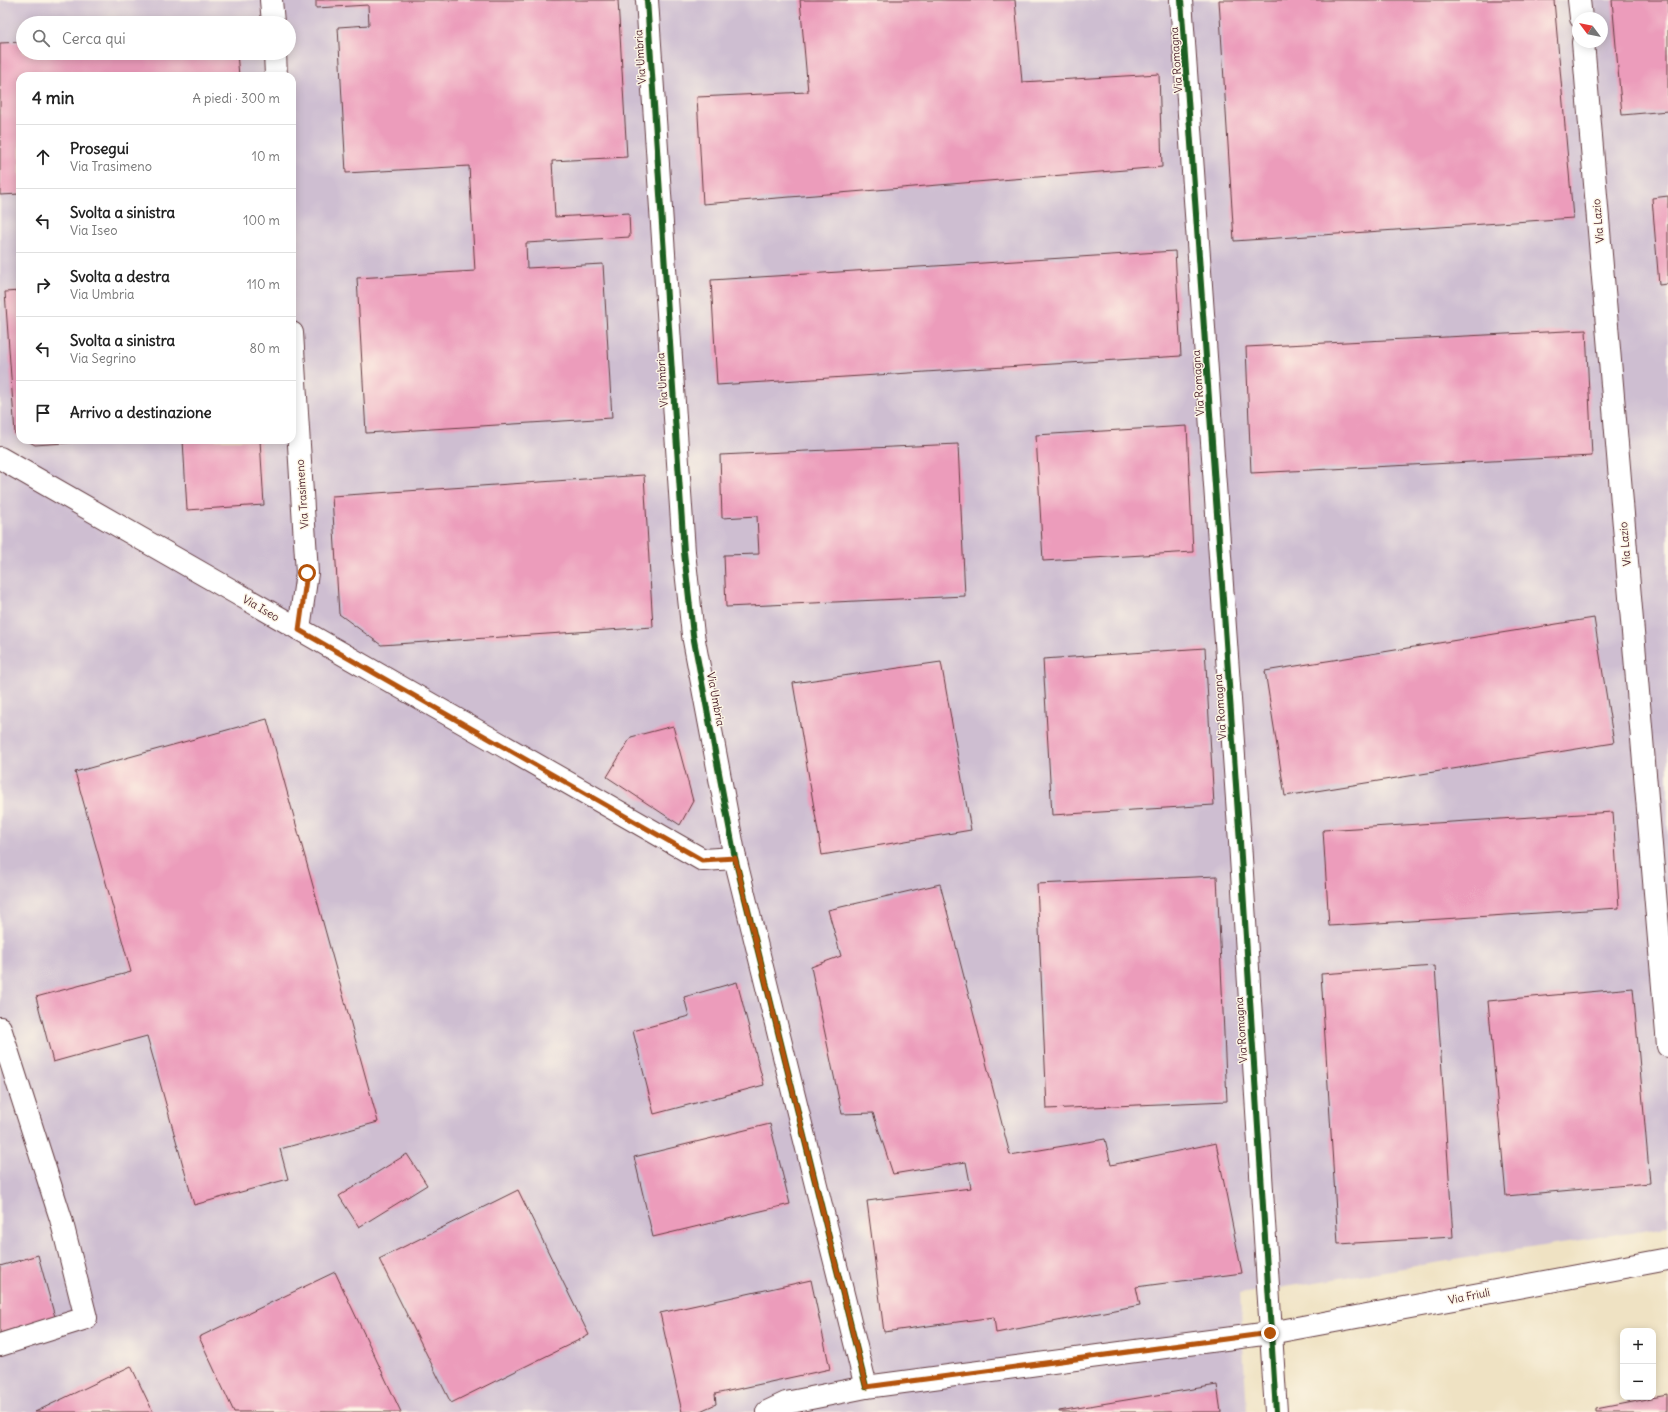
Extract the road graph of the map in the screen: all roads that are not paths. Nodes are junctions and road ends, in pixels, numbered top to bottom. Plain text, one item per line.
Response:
1 (271, 0) edge
2 (647, 0) edge
3 (1181, 0) edge
4 (1579, 0) edge
5 (1580, 12) edge
6 (272, 16) edge
7 (1584, 48) edge
8 (275, 60) edge
9 (276, 72) edge
10 (296, 397) edge
11 (0, 458) edge
12 (299, 630) junction
13 (735, 858) junction
14 (0, 1028) edge
15 (1668, 1046) edge
16 (1668, 1259) edge
17 (1270, 1333) junction
18 (0, 1345) edge
19 (866, 1387) junction
20 (767, 1412) edge
21 (1276, 1412) edge

1 - 6 street
2 - 13 street, Via Umbria
3 - 17 street, Via Romagna
4 - 5 street
7 - 15 street, Via Lazio
8 - 9 street
10 - 12 street, Via Trasimeno
11 - 12 street, Via Iseo
12 - 13 street, Via Iseo
13 - 19 street, Via Umbria
14 - 18 street
16 - 17 street, Via Friuli
17 - 19 street, Via Friuli
17 - 21 street, Via Romagna
19 - 20 street, Via Friuli

